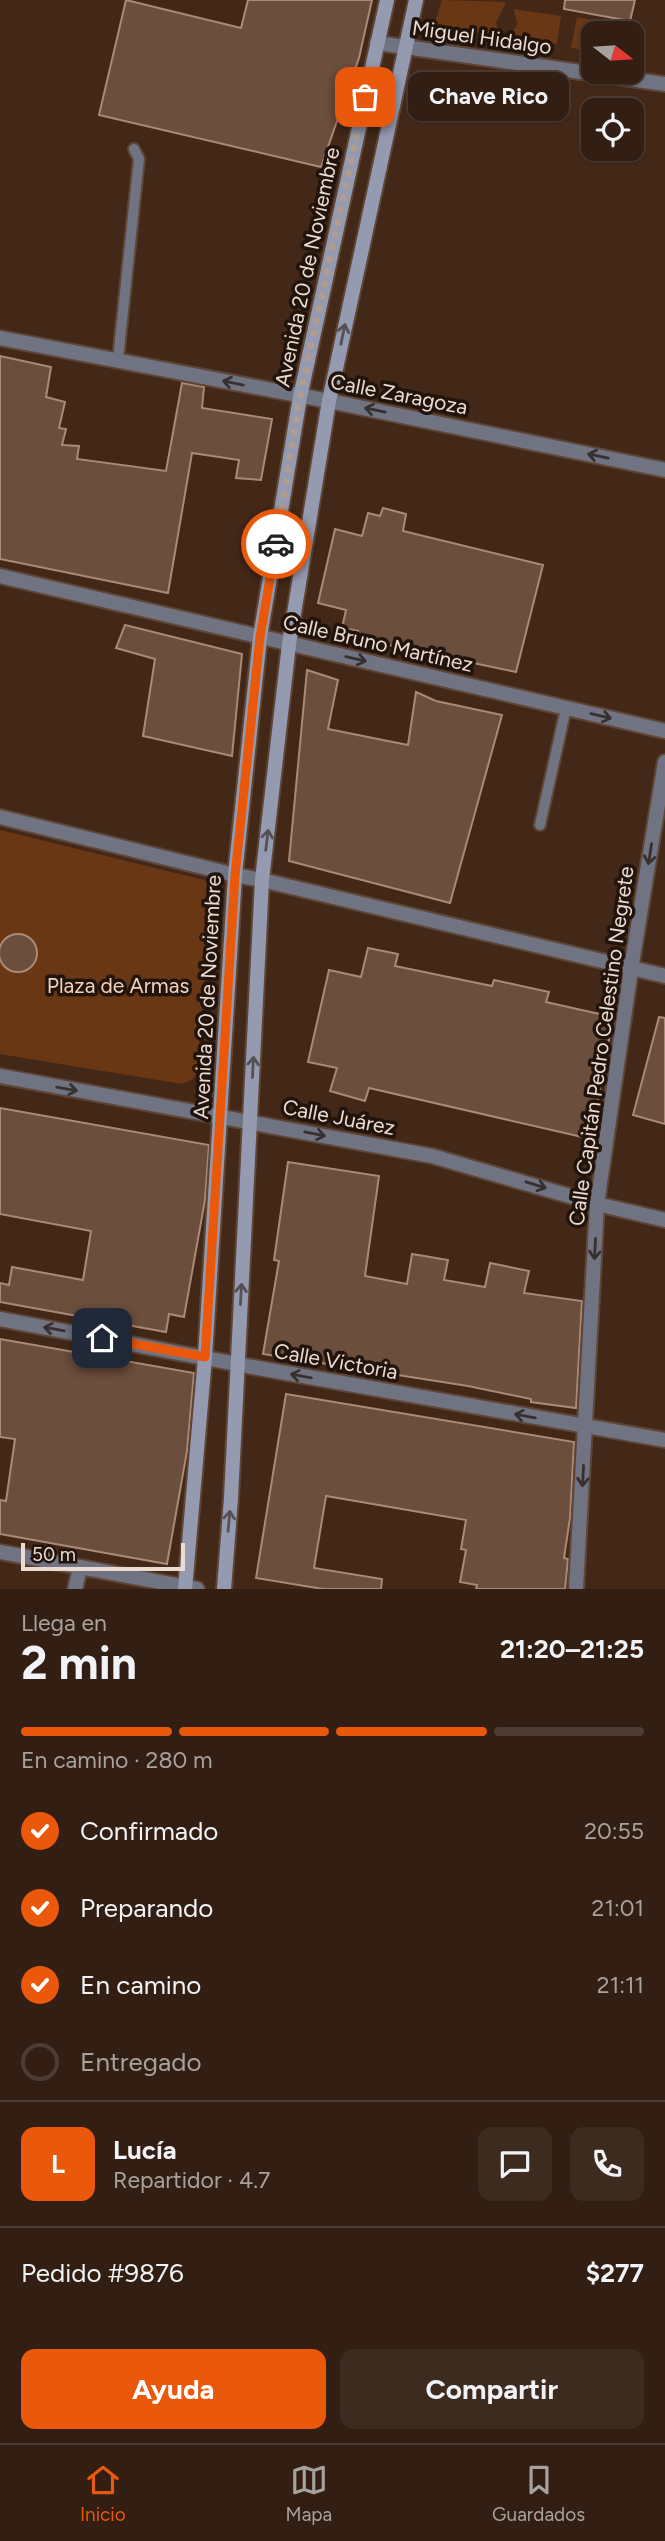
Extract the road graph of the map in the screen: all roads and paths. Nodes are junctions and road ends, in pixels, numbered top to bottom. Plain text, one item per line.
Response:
1 (387, 0) edge
2 (416, 0) edge
3 (377, 43) junction
4 (404, 48) junction
5 (665, 85) edge
6 (134, 149) dead end
7 (0, 338) edge
8 (118, 359) junction
9 (300, 397) junction
10 (329, 401) junction
11 (665, 470) edge
12 (0, 576) edge
13 (260, 637) junction
14 (289, 644) junction
15 (566, 708) junction
16 (665, 731) edge
17 (665, 762) edge
18 (0, 817) edge
19 (540, 825) dead end
20 (235, 876) junction
21 (262, 880) junction
22 (631, 969) junction
23 (665, 976) edge
24 (0, 1076) edge
25 (221, 1117) junction
26 (251, 1121) junction
27 (597, 1204) junction
28 (665, 1220) edge
29 (0, 1319) edge
30 (205, 1357) junction
31 (237, 1364) junction
32 (586, 1427) junction
33 (665, 1440) edge
34 (0, 1552) edge
35 (80, 1568) junction
36 (189, 1588) edge
37 (75, 1589) edge
38 (224, 1589) edge
39 (576, 1589) edge

1 - 3 main road, Avenida 20 de Noviembre
2 - 4 main road
3 - 4 street, Miguel Hidalgo
3 - 9 main road, Avenida 20 de Noviembre
4 - 5 street, Miguel Hidalgo
10 -> 4 main road
6 - 8 lane
7 - 8 street, Calle Zaragoza
9 -> 8 street, Calle Zaragoza
9 - 10 street, Calle Zaragoza
9 - 13 main road, Avenida 20 de Noviembre
11 -> 10 street, Calle Zaragoza
10 - 14 main road
12 - 13 street, Calle Bruno Martínez
13 - 14 street, Calle Bruno Martínez
13 - 20 main road, Avenida 20 de Noviembre
14 -> 15 street, Calle Bruno Martínez
21 -> 14 main road
15 -> 16 street, Calle Bruno Martínez
15 - 19 lane
17 -> 22 street, Calle Capitán Pedro Celestino Negrete
18 - 20 street
20 - 21 street
20 - 25 main road, Avenida 20 de Noviembre
21 - 22 street
26 -> 21 main road
22 - 23 street
22 - 27 street, Calle Capitán Pedro Celestino Negrete
24 -> 25 street, Calle Juárez
25 - 26 street, Calle Juárez
25 - 30 main road, Avenida 20 de Noviembre
26 -> 27 street, Calle Juárez
31 -> 26 main road
27 - 28 street, Calle Juárez
27 -> 32 street, Calle Capitán Pedro Celestino Negrete
30 -> 29 street, Calle Victoria
30 - 31 street, Calle Victoria
30 - 36 main road, Avenida 20 de Noviembre
32 -> 31 street, Calle Victoria
38 -> 31 main road
32 - 33 street, Calle Victoria
32 -> 39 street, Calle Capitán Pedro Celestino Negrete
34 - 35 street
35 - 36 street
35 - 37 street

